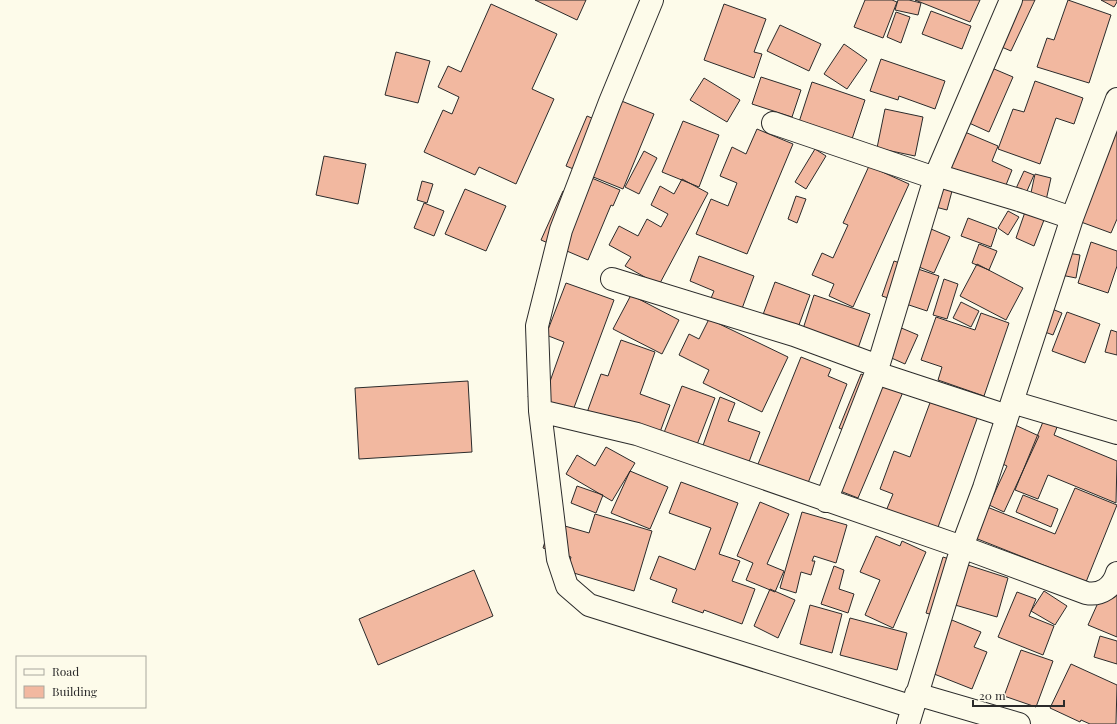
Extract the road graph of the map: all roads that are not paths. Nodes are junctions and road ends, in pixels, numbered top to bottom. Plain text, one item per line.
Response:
1 (652, 0) edge
2 (1010, 0) edge
3 (1117, 99) edge
4 (773, 123) dead end
5 (936, 176) junction
6 (1072, 218) junction
7 (612, 279) dead end
8 (877, 369) junction
9 (1010, 409) junction
10 (540, 412) junction
11 (1117, 433) edge
12 (826, 501) junction
13 (962, 547) junction
14 (1117, 572) edge
15 (912, 708) edge
16 (1019, 724) edge

1 - 10 street
2 - 5 street
3 - 6 street
4 - 5 street
5 - 6 street
5 - 8 street
6 - 9 street
7 - 8 street
8 - 9 street
8 - 12 street
9 - 11 street
9 - 13 street
10 - 12 street
10 - 15 street
12 - 13 street
13 - 14 street
13 - 15 street
15 - 16 street

